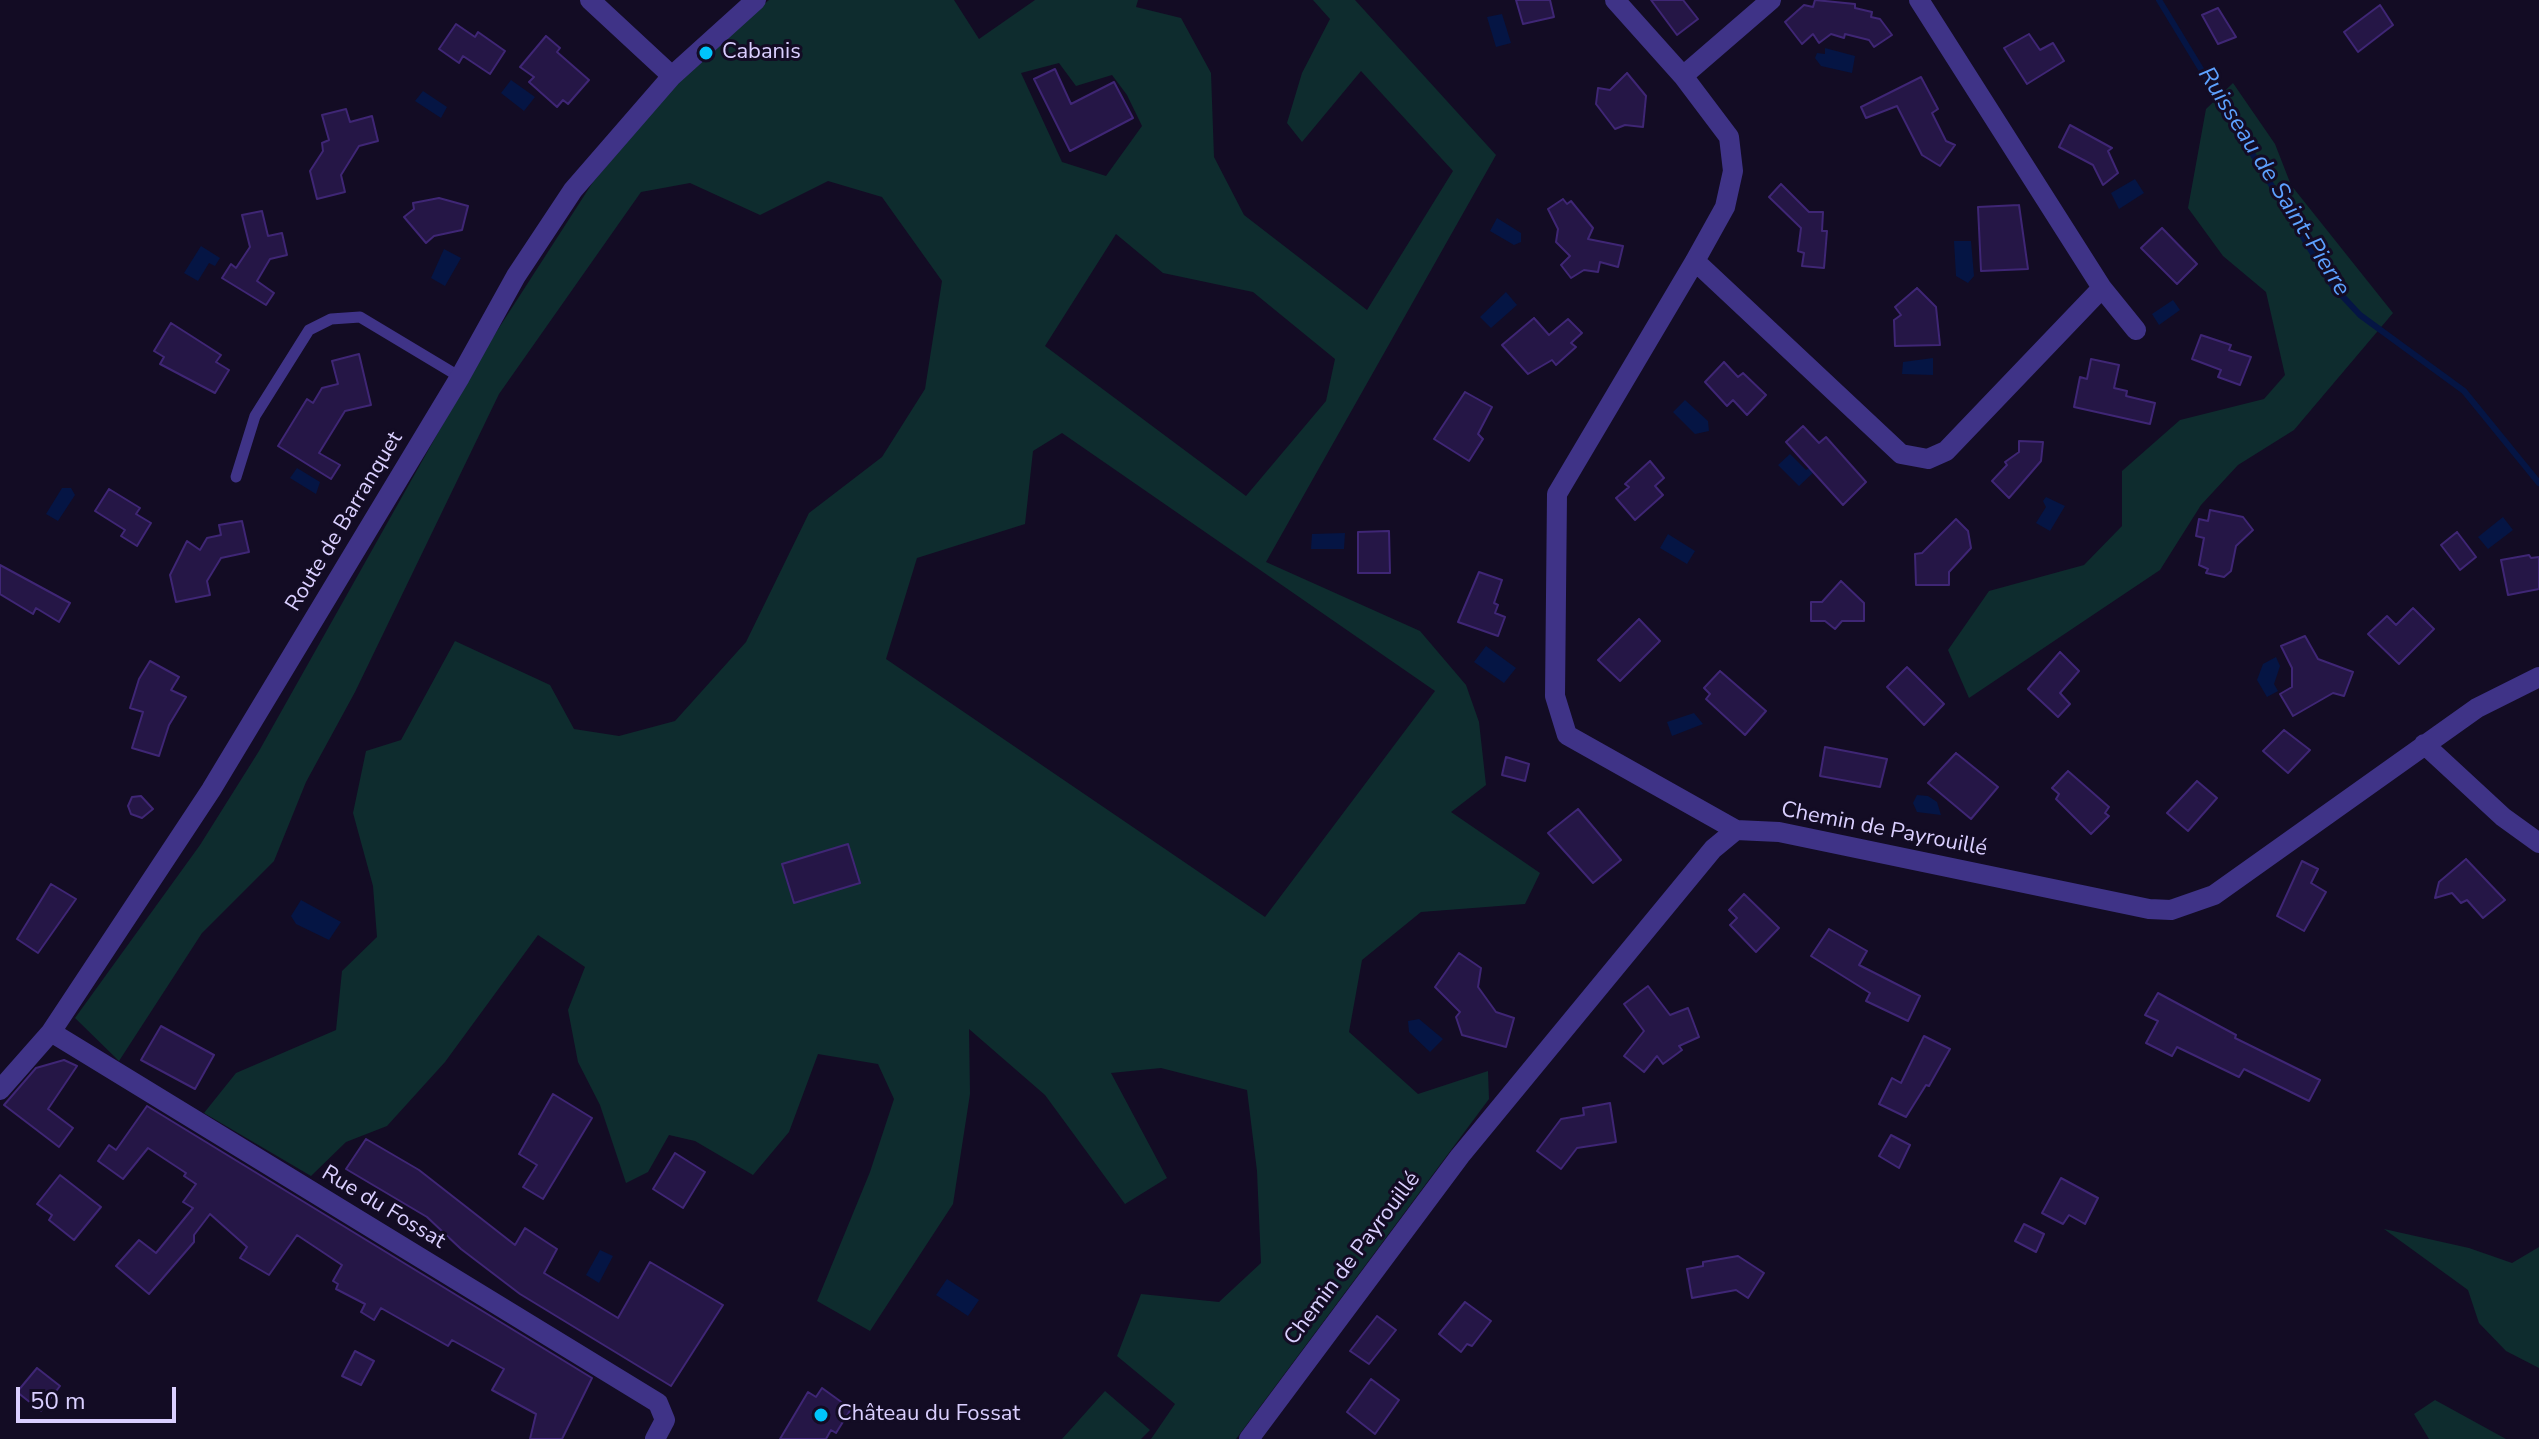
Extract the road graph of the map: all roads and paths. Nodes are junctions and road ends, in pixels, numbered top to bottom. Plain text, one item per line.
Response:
1 (590, 0) edge
2 (756, 0) edge
3 (1615, 0) edge
4 (1771, 0) edge
5 (1919, 0) edge
6 (672, 76) junction
7 (1683, 76) junction
8 (1695, 261) junction
9 (2102, 288) junction
10 (2136, 330) dead end
11 (460, 377) junction
12 (236, 477) dead end
13 (2539, 677) edge
14 (2424, 744) junction
15 (1736, 830) junction
16 (2539, 843) edge
17 (51, 1032) junction
18 (0, 1090) edge
19 (655, 1439) edge
20 (1249, 1439) edge

1 - 6 street
2 - 6 street, Route de Barranquet
3 - 7 street
4 - 7 street
5 - 9 street
6 - 11 street, Route de Barranquet
7 - 8 street
8 - 9 street
8 - 15 street
9 - 10 street
11 - 12 lane
11 - 17 street, Route de Barranquet
13 - 14 street, Chemin de Payrouillé
14 - 15 street, Chemin de Payrouillé
14 - 16 street
15 - 20 street, Chemin de Payrouillé
17 - 18 street, Route de Barranquet
17 - 19 street, Rue du Fossat

